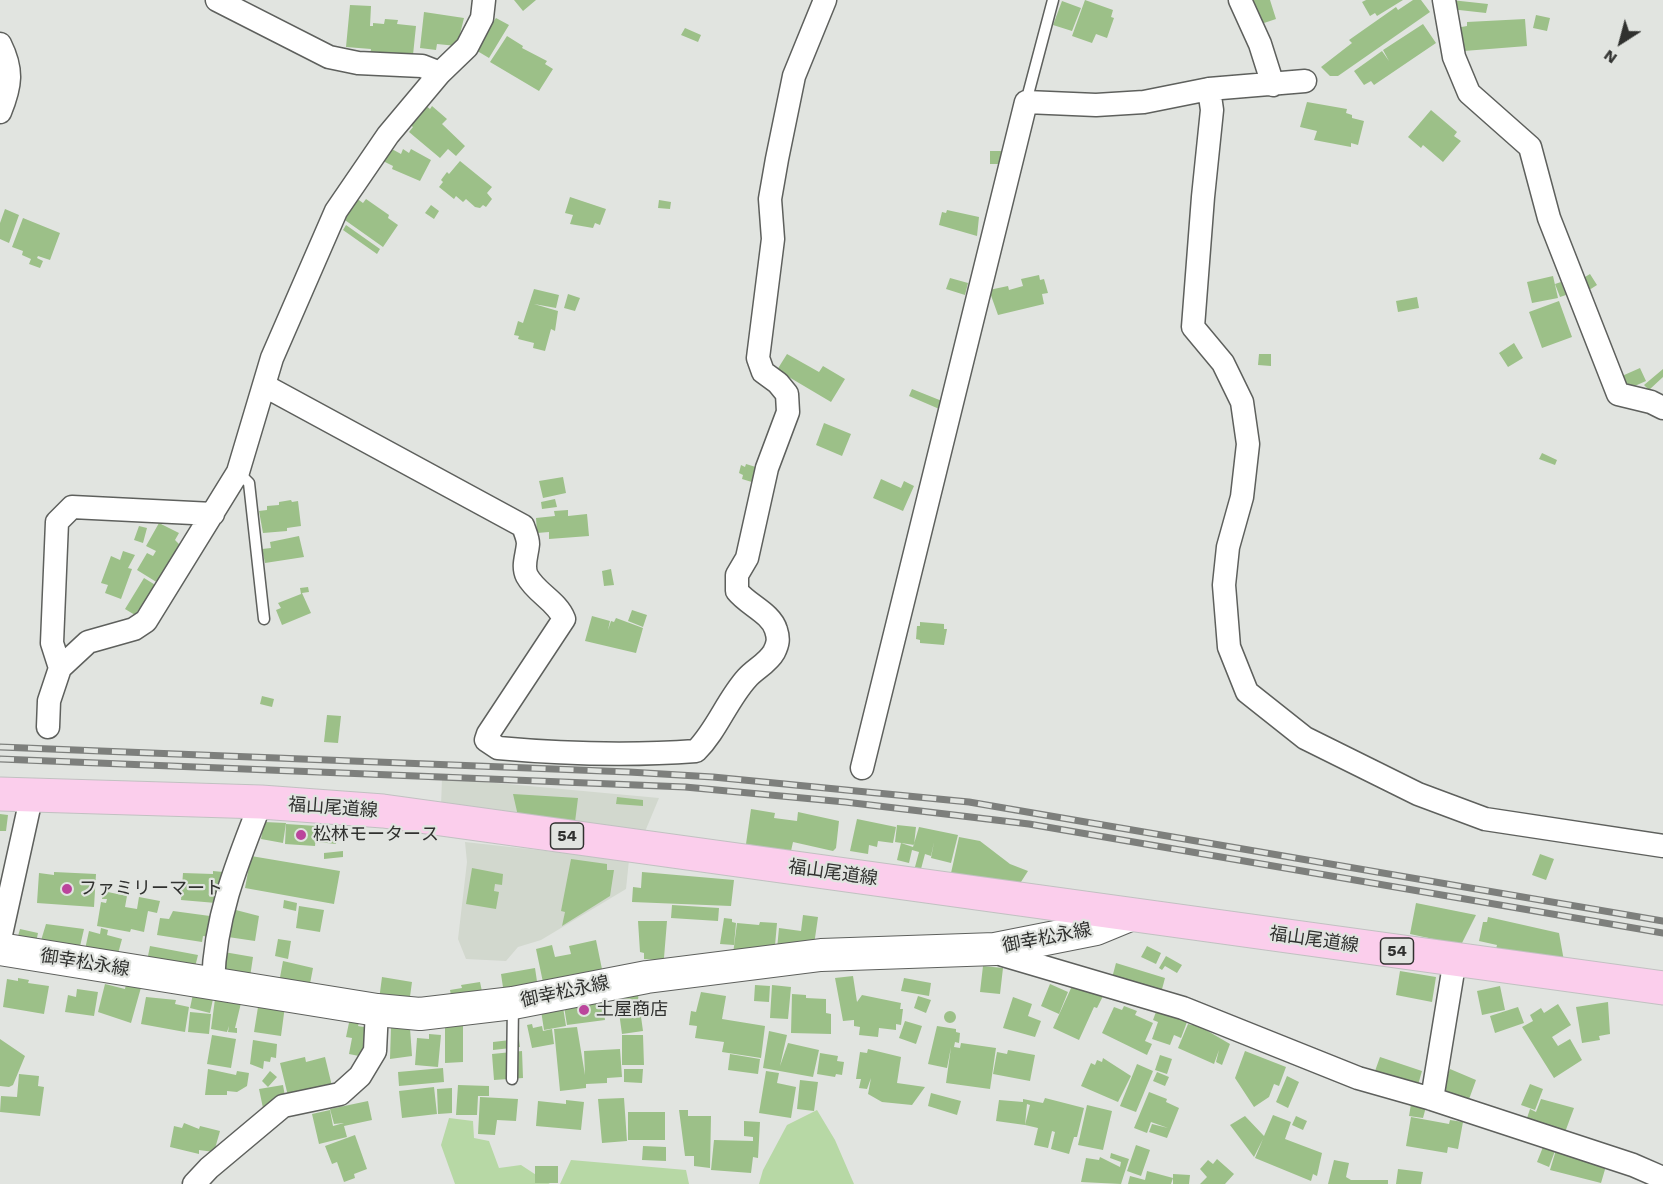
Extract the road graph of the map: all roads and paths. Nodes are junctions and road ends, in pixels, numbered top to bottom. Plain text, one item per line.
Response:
1 (217, 0) edge
2 (484, 0) edge
3 (825, 0) edge
4 (1053, 0) edge
5 (1240, 0) edge
6 (1444, 0) edge
7 (0, 44) edge
8 (440, 73) junction
9 (1305, 81) dead end
10 (1273, 85) junction
11 (1209, 89) junction
12 (1026, 102) junction
13 (0, 112) edge
14 (266, 386) junction
15 (1663, 408) edge
16 (238, 472) junction
17 (213, 514) junction
18 (264, 619) dead end
19 (60, 668) junction
20 (48, 727) dead end
21 (862, 768) dead end
22 (0, 794) edge
23 (32, 794) junction
24 (261, 802) junction
25 (1663, 846) edge
26 (1130, 915) junction
27 (0, 939) edge
28 (995, 949) junction
29 (0, 950) edge
30 (1455, 959) junction
31 (213, 983) junction
32 (1663, 988) edge
33 (513, 1003) junction
34 (377, 1010) junction
35 (512, 1079) dead end
36 (1432, 1098) junction
37 (1663, 1178) edge
38 (194, 1184) edge

1 - 8 street
2 - 8 street
3 - 14 street
4 - 12 lane
5 - 10 street
6 - 15 street
7 - 13 street
8 - 14 street
9 - 10 street
10 - 11 street
11 - 12 street
11 - 25 street
12 - 21 street
14 - 16 street
16 - 17 street
16 - 18 lane
17 - 19 street
17 - 19 street
19 - 20 street
22 - 23 main road, 福山尾道線 / 54
23 - 24 main road, 福山尾道線 / 54
23 - 27 street
24 - 26 main road, 福山尾道線 / 54
24 - 31 street
26 - 28 main road, 御幸松永線
26 - 30 main road, 福山尾道線 / 54
28 - 33 main road, 御幸松永線
28 - 36 street
29 - 31 main road, 御幸松永線
30 - 32 main road, 福山尾道線 / 54
30 - 36 street
31 - 34 main road, 御幸松永線
33 - 34 main road, 御幸松永線
33 - 35 lane
34 - 38 street
36 - 37 street

